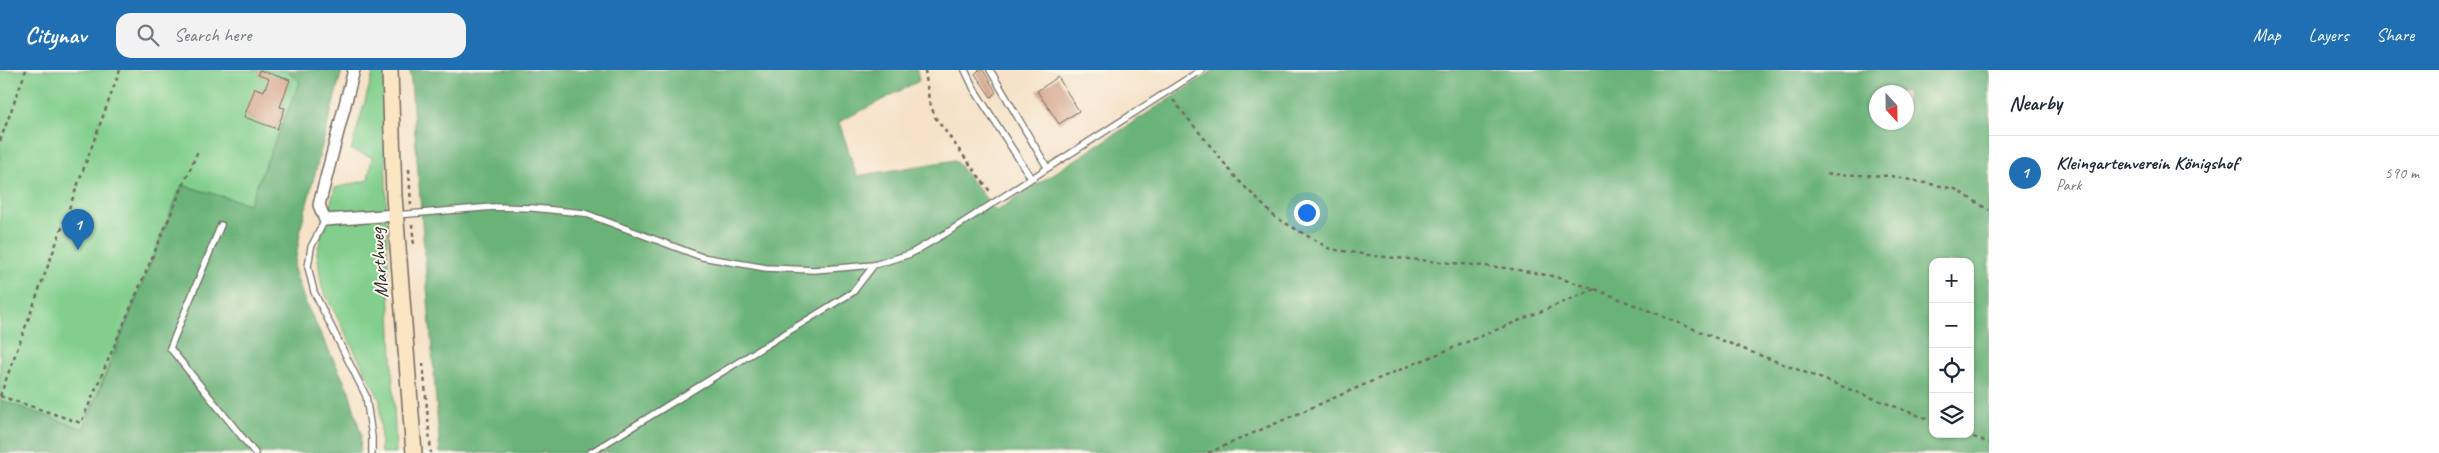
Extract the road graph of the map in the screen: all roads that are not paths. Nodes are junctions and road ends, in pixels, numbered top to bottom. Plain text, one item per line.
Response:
1 (354, 70) edge
2 (390, 70) edge
3 (965, 70) edge
4 (990, 70) edge
5 (1201, 70) edge
6 (1047, 167) junction
7 (1030, 178) junction
8 (396, 215) junction
9 (324, 220) junction
10 (221, 224) dead end
11 (874, 265) junction
12 (256, 453) edge
13 (372, 453) edge
14 (414, 453) edge
15 (590, 453) edge

1 - 9 street
2 - 8 main road, Marthweg
3 - 7 lane
4 - 6 lane
5 - 6 lane
6 - 7 lane
7 - 11 lane
8 - 9 street
8 - 11 lane
8 - 14 main road, Marthweg
9 - 13 lane
10 - 12 lane
11 - 15 lane

